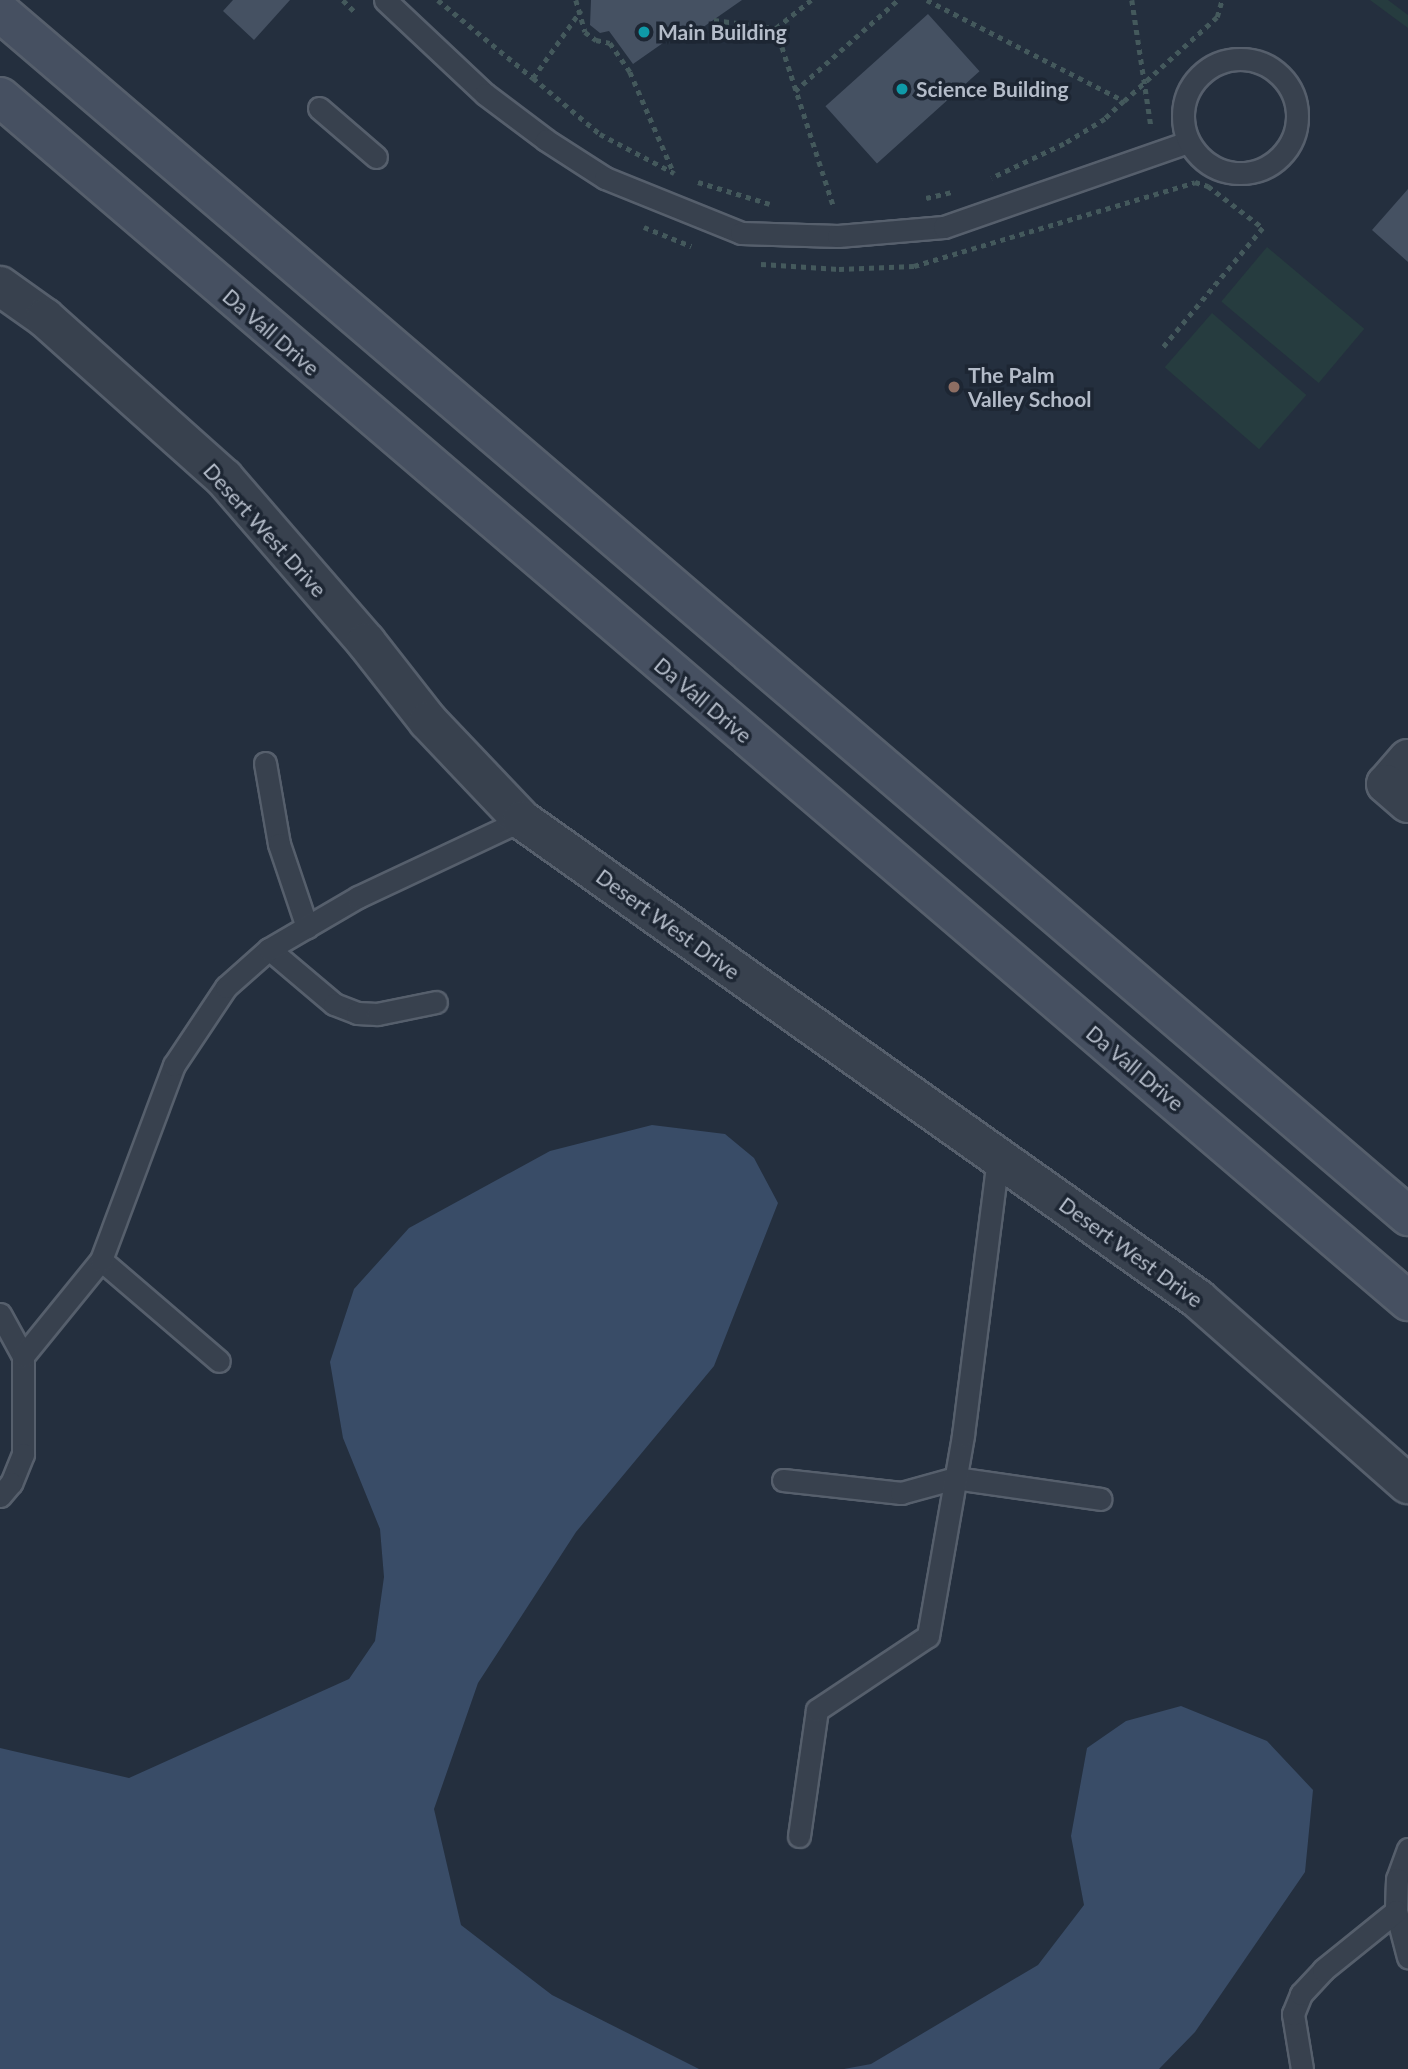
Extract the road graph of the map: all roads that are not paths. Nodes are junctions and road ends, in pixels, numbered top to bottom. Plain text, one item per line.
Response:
1 (386, 0) edge
2 (0, 12) edge
3 (0, 97) edge
4 (318, 108) dead end
5 (1188, 142) junction
6 (376, 157) dead end
7 (0, 286) edge
8 (1408, 759) edge
9 (264, 763) dead end
10 (1408, 803) edge
11 (522, 820) junction
12 (307, 927) junction
13 (269, 949) junction
14 (436, 1002) dead end
15 (998, 1156) junction
16 (1408, 1216) edge
17 (101, 1260) junction
18 (1408, 1301) edge
19 (0, 1314) edge
20 (23, 1356) junction
21 (219, 1361) dead end
22 (955, 1478) junction
23 (783, 1480) dead end
24 (1408, 1483) edge
25 (0, 1496) edge
26 (1100, 1499) dead end
27 (799, 1836) dead end
28 (1408, 1849) edge
29 (1396, 1911) junction
30 (1408, 1957) edge
31 (1302, 2069) edge

1 - 5 lane
2 - 16 main road
3 - 18 main road, Da Vall Drive
4 - 6 lane
5 - 5 lane
7 - 11 street, Desert West Drive
8 - 10 street
9 - 12 lane
11 - 12 lane
11 - 15 street, Desert West Drive
12 - 13 lane
13 - 14 lane
13 - 17 lane
15 - 22 lane
15 - 24 street, Desert West Drive
17 - 20 lane
17 - 21 lane
19 - 20 lane
20 - 25 lane
22 - 23 lane
22 - 26 lane
22 - 27 lane
28 - 29 lane
29 - 30 lane
29 - 31 lane

